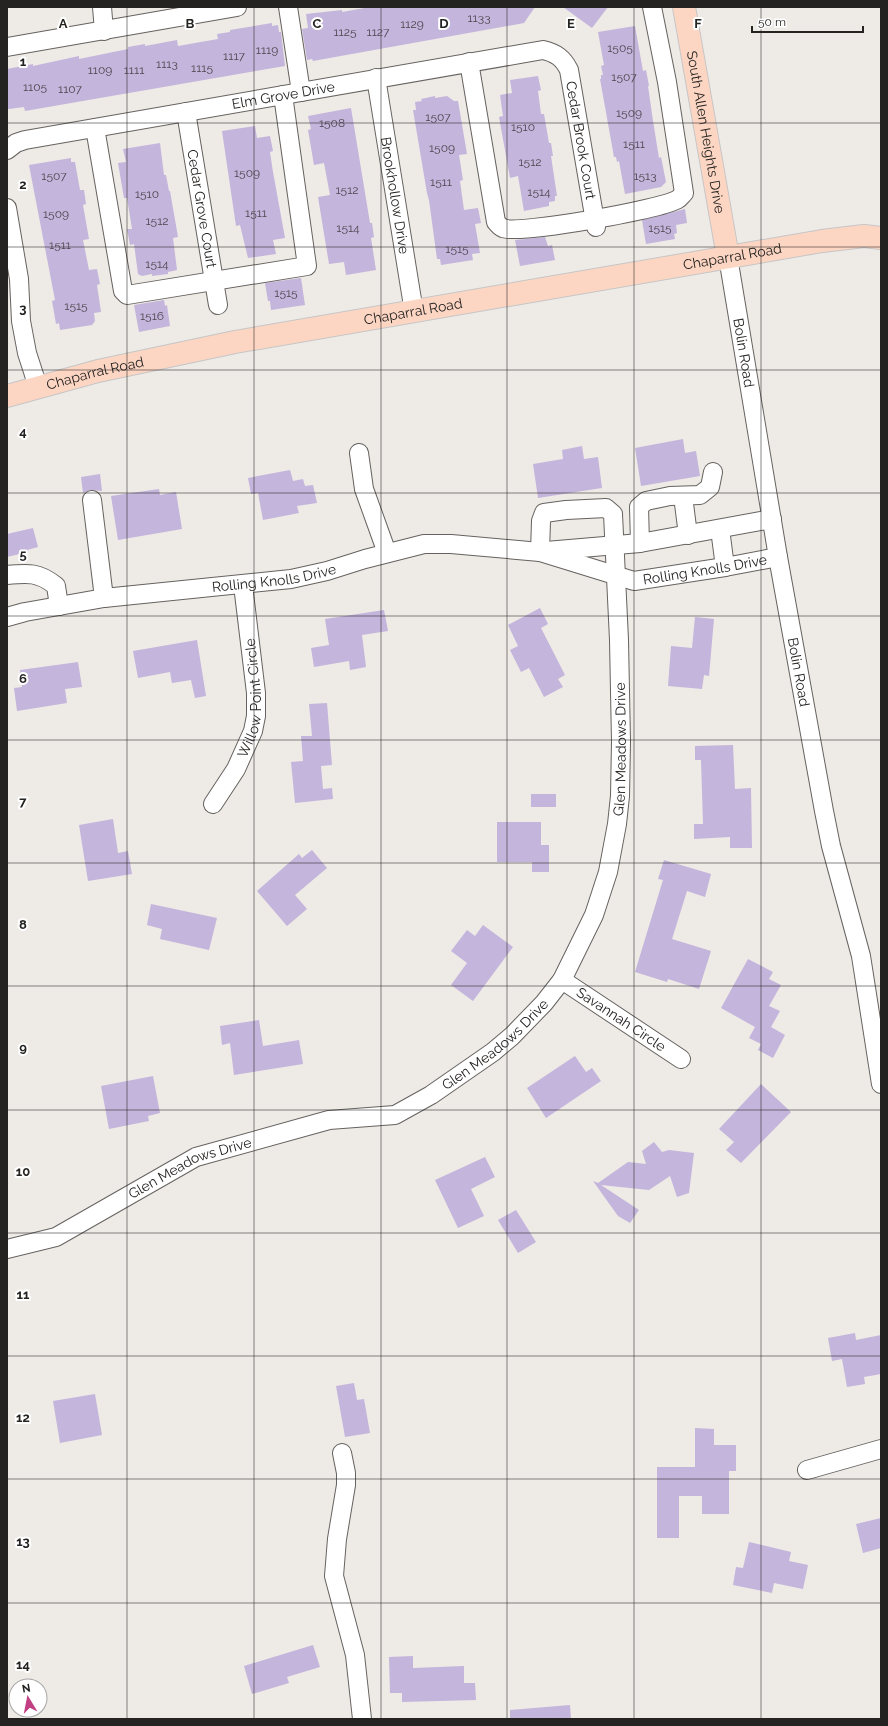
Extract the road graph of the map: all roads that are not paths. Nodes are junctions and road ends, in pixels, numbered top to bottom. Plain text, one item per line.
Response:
1 (102, 7) edge
2 (237, 7) edge
3 (288, 7) edge
4 (652, 7) edge
5 (684, 7) edge
6 (104, 31) junction
7 (7, 47) edge
8 (559, 56) joint
9 (470, 62) junction
10 (376, 78) junction
11 (301, 92) junction
12 (283, 95) junction
13 (186, 112) junction
14 (95, 128) junction
15 (8, 150) edge
16 (7, 208) edge
17 (595, 223) junction
18 (881, 238) edge
19 (822, 241) junction
20 (881, 252) edge
21 (728, 257) junction
22 (215, 282) junction
23 (218, 305) dead end
24 (414, 312) junction
25 (38, 387) junction
26 (7, 396) edge
27 (359, 453) dead end
28 (713, 472) dead end
29 (682, 496) junction
30 (92, 500) dead end
31 (772, 519) junction
32 (720, 529) junction
33 (688, 535) junction
34 (640, 543) junction
35 (615, 547) junction
36 (540, 552) junction
37 (387, 553) junction
38 (778, 557) junction
39 (725, 567) junction
40 (7, 575) edge
41 (616, 576) junction
42 (243, 585) junction
43 (104, 598) junction
44 (59, 606) junction
45 (7, 617) edge
46 (213, 804) dead end
47 (562, 980) junction
48 (680, 1059) dead end
49 (881, 1084) edge
50 (7, 1249) edge
51 (881, 1449) edge
52 (342, 1453) dead end
53 (807, 1470) dead end
54 (362, 1719) edge

1 - 6 street
2 - 6 street
3 - 11 street
4 - 17 street
5 - 21 main road, South Allen Heights Drive
6 - 7 street
8 - 9 street, Elm Grove Drive
8 - 17 street, Cedar Brook Court
9 - 10 street, Elm Grove Drive
9 - 17 street
10 - 11 street, Elm Grove Drive
10 - 24 street, Brookhollow Drive
11 - 12 street, Elm Grove Drive
12 - 13 street, Elm Grove Drive
12 - 22 street
13 - 14 street, Elm Grove Drive
13 - 22 street, Cedar Grove Court
14 - 15 street, Elm Grove Drive
14 - 22 street
16 - 25 street
18 - 19 main road, Chaparral Road
19 - 20 main road, Chaparral Road
19 - 21 main road, Chaparral Road
21 - 24 main road, Chaparral Road
21 - 31 street, Bolin Road
22 - 23 street, Cedar Grove Court
24 - 25 main road, Chaparral Road
25 - 26 main road, Chaparral Road
27 - 37 street
28 - 29 street
29 - 33 street
29 - 34 street
30 - 43 street
31 - 32 street, Rolling Knolls Drive
31 - 38 street, Bolin Road
32 - 33 street, Rolling Knolls Drive
32 - 39 street
33 - 34 street, Rolling Knolls Drive
34 - 35 street, Rolling Knolls Drive
35 - 36 street, Rolling Knolls Drive
35 - 36 street, Glen Meadows Drive
35 - 41 street, Glen Meadows Drive
36 - 37 street, Rolling Knolls Drive
36 - 41 street, Rolling Knolls Drive
37 - 42 street, Rolling Knolls Drive
38 - 39 street, Rolling Knolls Drive
38 - 49 street, Bolin Road
39 - 41 street, Rolling Knolls Drive
40 - 44 street
41 - 47 street, Glen Meadows Drive
42 - 43 street, Rolling Knolls Drive
42 - 46 street, Willow Point Circle
43 - 44 street, Rolling Knolls Drive
44 - 45 street, Rolling Knolls Drive
47 - 48 street, Savannah Circle
47 - 50 street, Glen Meadows Drive
51 - 53 street
52 - 54 street

